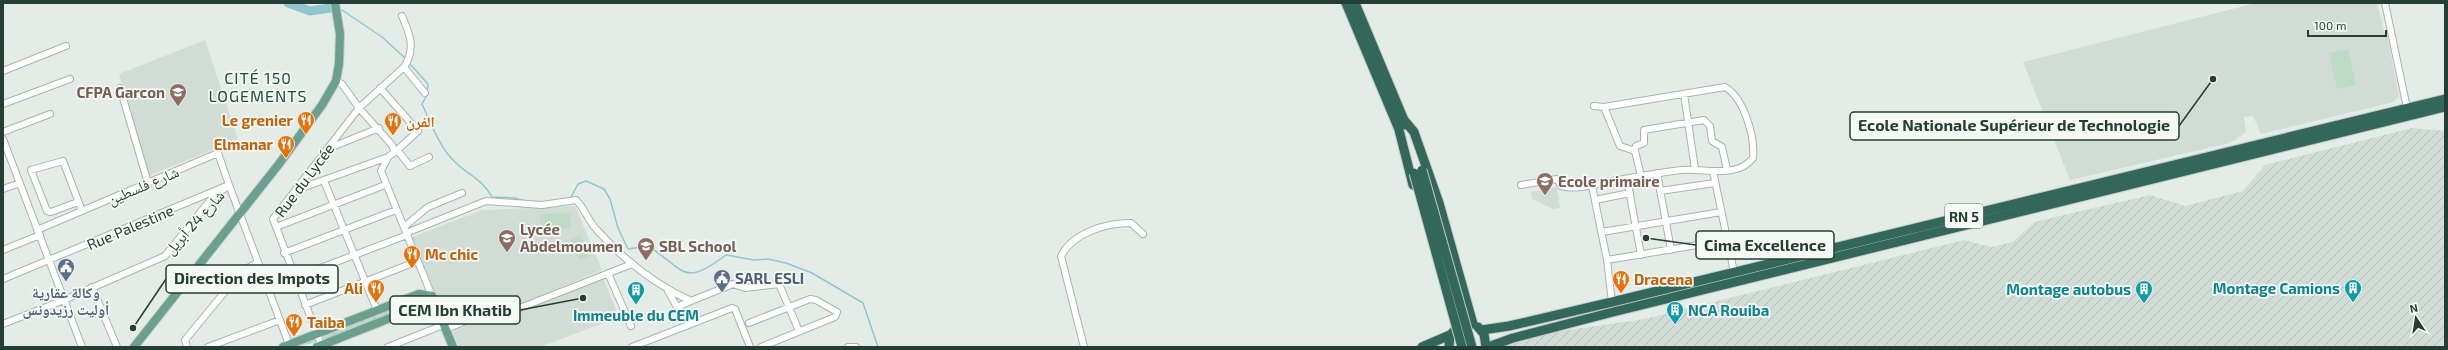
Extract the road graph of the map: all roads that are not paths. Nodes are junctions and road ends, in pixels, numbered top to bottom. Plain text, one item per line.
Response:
1 (335, 3) edge
2 (1346, 3) edge
3 (1355, 3) edge
4 (2386, 3) edge
5 (402, 16) dead end
6 (66, 46) dead end
7 (404, 67) junction
8 (3, 71) edge
9 (70, 79) dead end
10 (336, 81) junction
11 (120, 88) dead end
12 (380, 88) junction
13 (425, 93) dead end
14 (1684, 94) junction
15 (2445, 99) edge
16 (3, 104) edge
17 (1594, 106) dead end
18 (2445, 106) edge
19 (1604, 107) junction
20 (359, 108) junction
21 (2407, 108) junction
22 (50, 114) dead end
23 (1400, 121) junction
24 (1687, 122) junction
25 (379, 128) junction
26 (3, 132) edge
27 (3, 139) edge
28 (327, 149) junction
29 (396, 151) junction
30 (1634, 151) junction
31 (6, 157) edge
32 (388, 157) junction
33 (429, 157) dead end
34 (1695, 168) junction
35 (1727, 170) junction
36 (1418, 171) junction
37 (1713, 171) junction
38 (1657, 172) junction
39 (1641, 176) junction
40 (1627, 179) junction
41 (324, 180) junction
42 (20, 183) junction
43 (148, 183) junction
44 (1715, 183) junction
45 (229, 185) junction
46 (385, 185) junction
47 (1521, 185) dead end
48 (1592, 186) junction
49 (3, 189) edge
50 (295, 190) junction
51 (1660, 191) junction
52 (462, 193) dead end
53 (1630, 193) junction
54 (1595, 200) junction
55 (78, 202) junction
56 (334, 205) junction
57 (396, 210) junction
58 (82, 211) junction
59 (1721, 212) junction
60 (240, 213) junction
61 (1666, 221) junction
62 (276, 227) junction
63 (1636, 227) junction
64 (344, 230) junction
65 (38, 232) junction
66 (405, 232) junction
67 (1602, 232) junction
68 (1143, 234) dead end
69 (1727, 240) junction
70 (3, 250) edge
71 (1671, 250) junction
72 (284, 252) junction
73 (354, 255) junction
74 (1641, 255) junction
75 (1607, 260) junction
76 (50, 261) junction
77 (418, 261) junction
78 (258, 262) junction
79 (632, 264) junction
80 (1734, 272) junction
81 (608, 273) junction
82 (294, 278) junction
83 (3, 280) edge
84 (365, 281) junction
85 (92, 287) junction
86 (668, 290) junction
87 (432, 296) junction
88 (64, 300) junction
89 (691, 301) junction
90 (1612, 302) junction
91 (305, 305) junction
92 (790, 307) junction
93 (377, 310) junction
94 (280, 320) junction
95 (749, 323) dead end
96 (3, 324) edge
97 (1473, 324) junction
98 (631, 326) dead end
99 (444, 327) junction
100 (1482, 330) junction
101 (799, 331) junction
102 (1452, 332) junction
103 (317, 333) junction
104 (288, 346) edge
105 (320, 346) edge
106 (82, 347) edge
107 (117, 347) edge
108 (134, 347) edge
109 (187, 347) edge
110 (208, 347) edge
111 (388, 347) edge
112 (453, 347) edge
113 (632, 347) edge
114 (750, 347) edge
115 (760, 347) edge
116 (848, 347) edge
117 (856, 347) edge
118 (1084, 347) edge
119 (1422, 347) edge
120 (1449, 347) edge
121 (1462, 347) edge
122 (1472, 347) edge
123 (1487, 347) edge

1 - 10 main road
2 - 23 highway
3 - 23 highway
4 - 21 street
5 - 7 street, Rue du Lycée
6 - 8 street
7 - 12 street, Rue du Lycée
7 - 13 street
9 - 16 street
10 - 20 street
10 - 60 main road
11 - 43 street
12 - 20 street, Rue du Lycée
12 - 29 street
14 - 19 street
14 - 24 street
14 - 35 street
15 - 21 highway, RN 5
17 - 19 street
18 - 123 highway, RN 5
19 - 30 street
20 - 25 street
20 - 28 street, Rue du Lycée
21 - 80 highway, RN 5
22 - 26 street
23 - 36 highway
23 - 97 highway
23 - 102 highway
24 - 30 street
24 - 34 street
24 - 35 street
25 - 28 street
25 - 29 street
27 - 31 street
28 - 50 street, Rue du Lycée
29 - 32 street
29 - 33 street
30 - 39 street
31 - 42 street
32 - 41 street
32 - 46 street
34 - 37 street
34 - 38 street
35 - 37 street
36 - 121 highway, bridge
36 - 122 highway, bridge
37 - 44 street
38 - 39 street
38 - 51 street
39 - 40 street
40 - 48 street
40 - 53 street
41 - 50 street
41 - 56 street
42 - 49 street
42 - 65 street
43 - 45 street, شارع فلسطين
43 - 58 street, شارع فلسطين
44 - 51 street
44 - 59 street
45 - 60 street
45 - 76 street, Rue Palestine
45 - 85 street, شارع 24 أبريل
46 - 56 street
46 - 57 street
47 - 48 street
48 - 54 street
50 - 62 street, Rue du Lycée
51 - 61 street
52 - 66 street
53 - 54 street
53 - 63 street
54 - 67 street
55 - 55 street
55 - 58 street
56 - 62 street
56 - 64 street
57 - 64 street
57 - 66 street
58 - 65 street, شارع فلسطين
59 - 61 street
59 - 69 street
60 - 78 street
60 - 108 main road
61 - 63 street
61 - 71 street
62 - 72 street, Rue du Lycée
63 - 67 street
63 - 74 street
64 - 72 street
64 - 73 street
65 - 70 street, شارع فلسطين
65 - 76 street
66 - 73 street
66 - 77 street
66 - 79 street
67 - 75 street
68 - 118 street
69 - 71 street
69 - 80 street
71 - 74 street
72 - 82 street, Rue du Lycée
73 - 82 street
73 - 84 street
74 - 75 street
75 - 90 street
76 - 83 street, Rue Palestine
76 - 88 street
77 - 84 street
77 - 87 street
78 - 94 street
78 - 109 street
79 - 81 street
79 - 86 street
80 - 90 highway, RN 5
81 - 98 street
81 - 99 street
82 - 91 street, Rue du Lycée
84 - 91 street
84 - 93 street
85 - 88 street, شارع 24 أبريل
85 - 107 street
86 - 89 street
86 - 89 street
87 - 93 main road
87 - 99 main road
87 - 105 main road
88 - 96 street, شارع 24 أبريل
88 - 106 street
89 - 92 street
90 - 100 highway, RN 5
91 - 103 street, Rue du Lycée
92 - 95 street
92 - 101 street
92 - 101 street
93 - 103 main road
94 - 104 street
94 - 110 street
97 - 100 highway
97 - 102 highway
99 - 111 street
99 - 112 main road
100 - 123 highway
101 - 115 street
102 - 119 highway
102 - 120 highway
103 - 104 main road
103 - 105 street, Rue du Lycée
113 - 114 street
116 - 117 street

